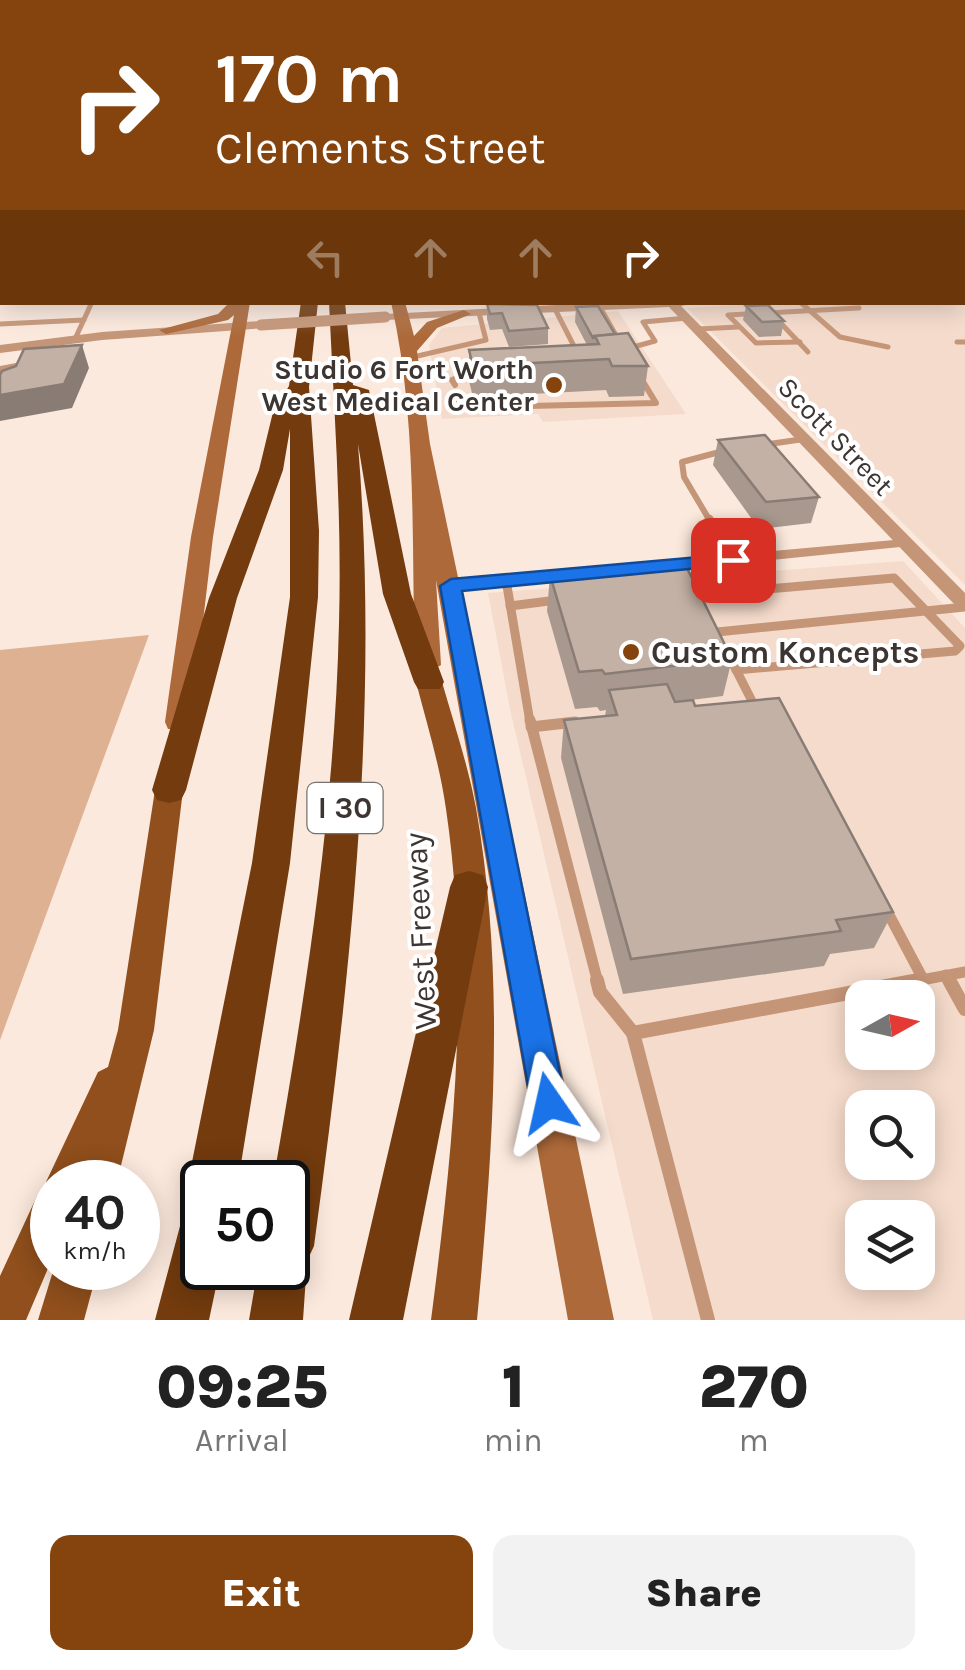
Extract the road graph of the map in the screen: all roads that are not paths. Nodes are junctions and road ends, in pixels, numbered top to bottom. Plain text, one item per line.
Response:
1 (91, 305) edge
2 (310, 305) edge
3 (337, 305) edge
4 (649, 305) edge
5 (803, 305) edge
6 (516, 307) edge
7 (600, 307) junction
8 (860, 308) dead end
9 (555, 310) junction
10 (810, 311) junction
11 (395, 312) edge
12 (770, 313) junction
13 (246, 314) edge
14 (471, 314) junction
15 (693, 317) edge
16 (84, 320) junction
17 (0, 324) edge
18 (738, 327) junction
19 (166, 330) junction
20 (75, 339) junction
21 (800, 342) junction
22 (36, 344) junction
23 (888, 347) dead end
24 (0, 349) edge
25 (624, 349) junction
26 (808, 352) dead end
27 (408, 355) junction
28 (612, 357) edge
29 (234, 358) junction
30 (26, 364) junction
31 (563, 364) edge
32 (345, 366) junction
33 (0, 369) edge
34 (488, 369) edge
35 (637, 372) edge
36 (7, 381) edge
37 (299, 387) junction
38 (804, 439) junction
39 (420, 444) junction
40 (747, 447) edge
41 (731, 449) edge
42 (905, 542) junction
43 (733, 560) junction
44 (644, 568) edge
45 (584, 573) edge
46 (506, 580) junction
47 (451, 586) junction
48 (571, 599) edge
49 (965, 605) edge
50 (510, 606) junction
51 (704, 608) edge
52 (930, 613) junction
53 (710, 620) edge
54 (717, 632) junction
55 (736, 670) junction
56 (429, 682) junction
57 (734, 705) edge
58 (586, 721) edge
59 (531, 727) junction
60 (169, 790) junction
61 (469, 887) junction
62 (878, 894) edge
63 (965, 972) edge
64 (946, 975) junction
65 (923, 979) junction
66 (965, 1010) edge
67 (136, 1030) junction
68 (633, 1033) junction
69 (76, 1160) edge
70 (104, 1160) edge
71 (217, 1160) edge
72 (300, 1160) edge
73 (30, 1259) edge
74 (70, 1290) edge
75 (189, 1290) edge
76 (281, 1290) edge
77 (2, 1320) edge
78 (61, 1320) edge
79 (182, 1320) edge
80 (276, 1320) edge
81 (376, 1320) edge
82 (454, 1320) edge
83 (591, 1320) edge
84 (708, 1320) edge

1 - 16 lane
2 - 37 highway, I 30
3 - 32 highway, I 30
4 - 7 street
5 - 10 lane
6 - 9 street
6 - 14 street
7 - 9 street
7 - 25 lane
8 - 10 lane
9 - 31 lane
10 - 12 lane
10 - 23 lane
11 - 13 street, bridge
11 - 14 street
11 - 27 main road, West Freeway
12 - 18 lane
12 - 21 lane
13 - 19 street
13 - 19 main road
13 - 29 main road
14 - 27 main road
14 - 27 lane
15 - 18 lane
15 - 25 lane
15 - 38 street, Scott Street
16 - 17 lane
16 - 20 lane
18 - 21 lane
19 - 20 street
19 - 29 main road
20 - 22 street
21 - 26 lane
22 - 24 street
22 - 30 lane
25 - 28 lane
27 - 39 main road, West Freeway
29 - 60 main road
30 - 33 lane
30 - 36 lane
32 - 56 highway
32 - 72 highway, I 30
34 - 35 lane
37 - 60 highway
37 - 71 highway, I 30
38 - 40 lane
38 - 42 street, Scott Street
39 - 47 main road
39 - 56 main road, West Freeway
41 - 43 lane
42 - 43 street
42 - 49 street, Scott Street
43 - 44 street
45 - 46 street
46 - 47 street
46 - 50 lane
47 - 83 main road
48 - 50 lane
49 - 52 lane
50 - 59 lane
51 - 52 lane
52 - 54 lane
52 - 55 lane
53 - 54 lane
54 - 55 lane
55 - 57 lane
56 - 61 main road, West Freeway
58 - 59 lane
59 - 68 lane
60 - 67 main road
61 - 81 highway
61 - 82 main road, West Freeway
62 - 65 lane
63 - 64 lane
64 - 65 lane
64 - 66 lane
65 - 68 lane
67 - 69 main road
67 - 70 main road
68 - 84 lane
73 - 77 main road
74 - 78 main road
75 - 79 highway
76 - 80 highway

